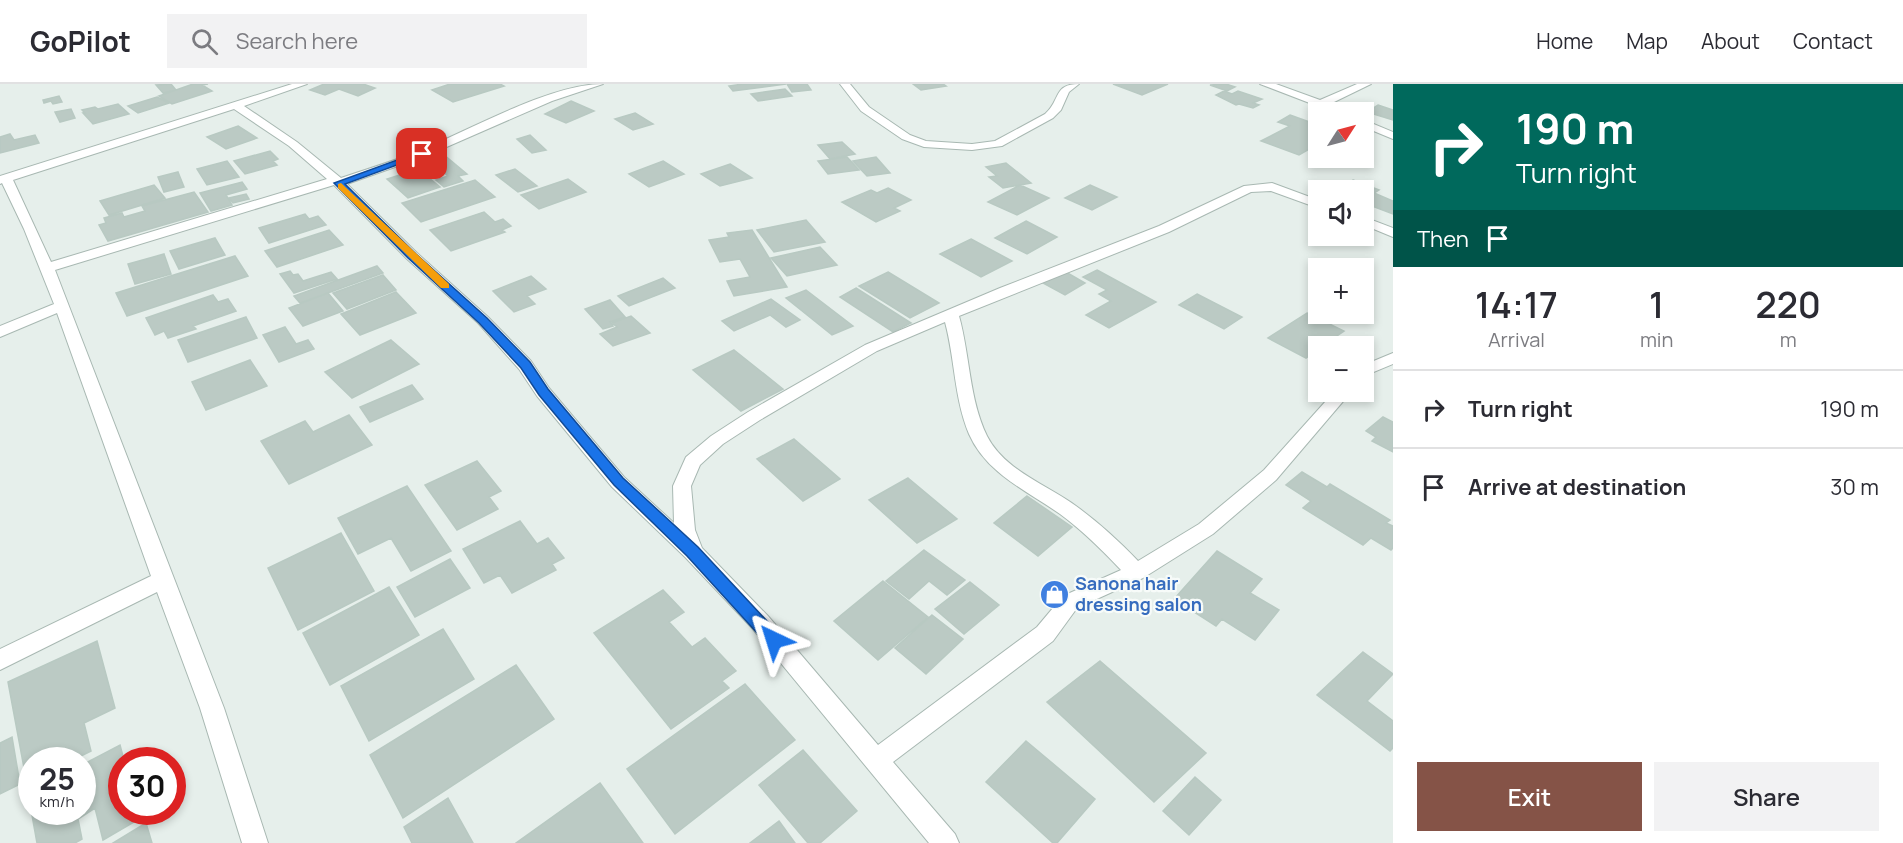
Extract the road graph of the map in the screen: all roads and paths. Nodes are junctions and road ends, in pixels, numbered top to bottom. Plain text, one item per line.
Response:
1 (302, 84) edge
2 (598, 84) edge
3 (845, 84) edge
4 (1074, 84) edge
5 (1265, 84) edge
6 (1366, 84) edge
7 (1319, 102) edge
8 (1324, 102) edge
9 (237, 106) junction
10 (1374, 127) edge
11 (1393, 136) edge
12 (3, 179) edge
13 (337, 182) junction
14 (1308, 200) edge
15 (1374, 225) edge
16 (1393, 233) edge
17 (47, 268) junction
18 (62, 306) junction
19 (951, 315) junction
20 (0, 332) edge
21 (1393, 358) edge
22 (1374, 367) edge
23 (1334, 402) edge
24 (692, 551) junction
25 (1136, 572) junction
26 (164, 579) junction
27 (0, 660) edge
28 (877, 760) junction
29 (255, 843) edge
30 (946, 843) edge

1 - 9 street
2 - 13 street
3 - 4 street
5 - 7 street
6 - 8 street
9 - 12 street
9 - 13 street
10 - 11 street
12 - 17 street
13 - 17 street
13 - 24 street
14 - 19 street
15 - 16 street
17 - 18 street
18 - 20 street
18 - 26 street
19 - 24 street
19 - 25 street
21 - 22 street
23 - 25 street
24 - 28 street
25 - 28 street
26 - 27 street
26 - 29 street
28 - 30 street

